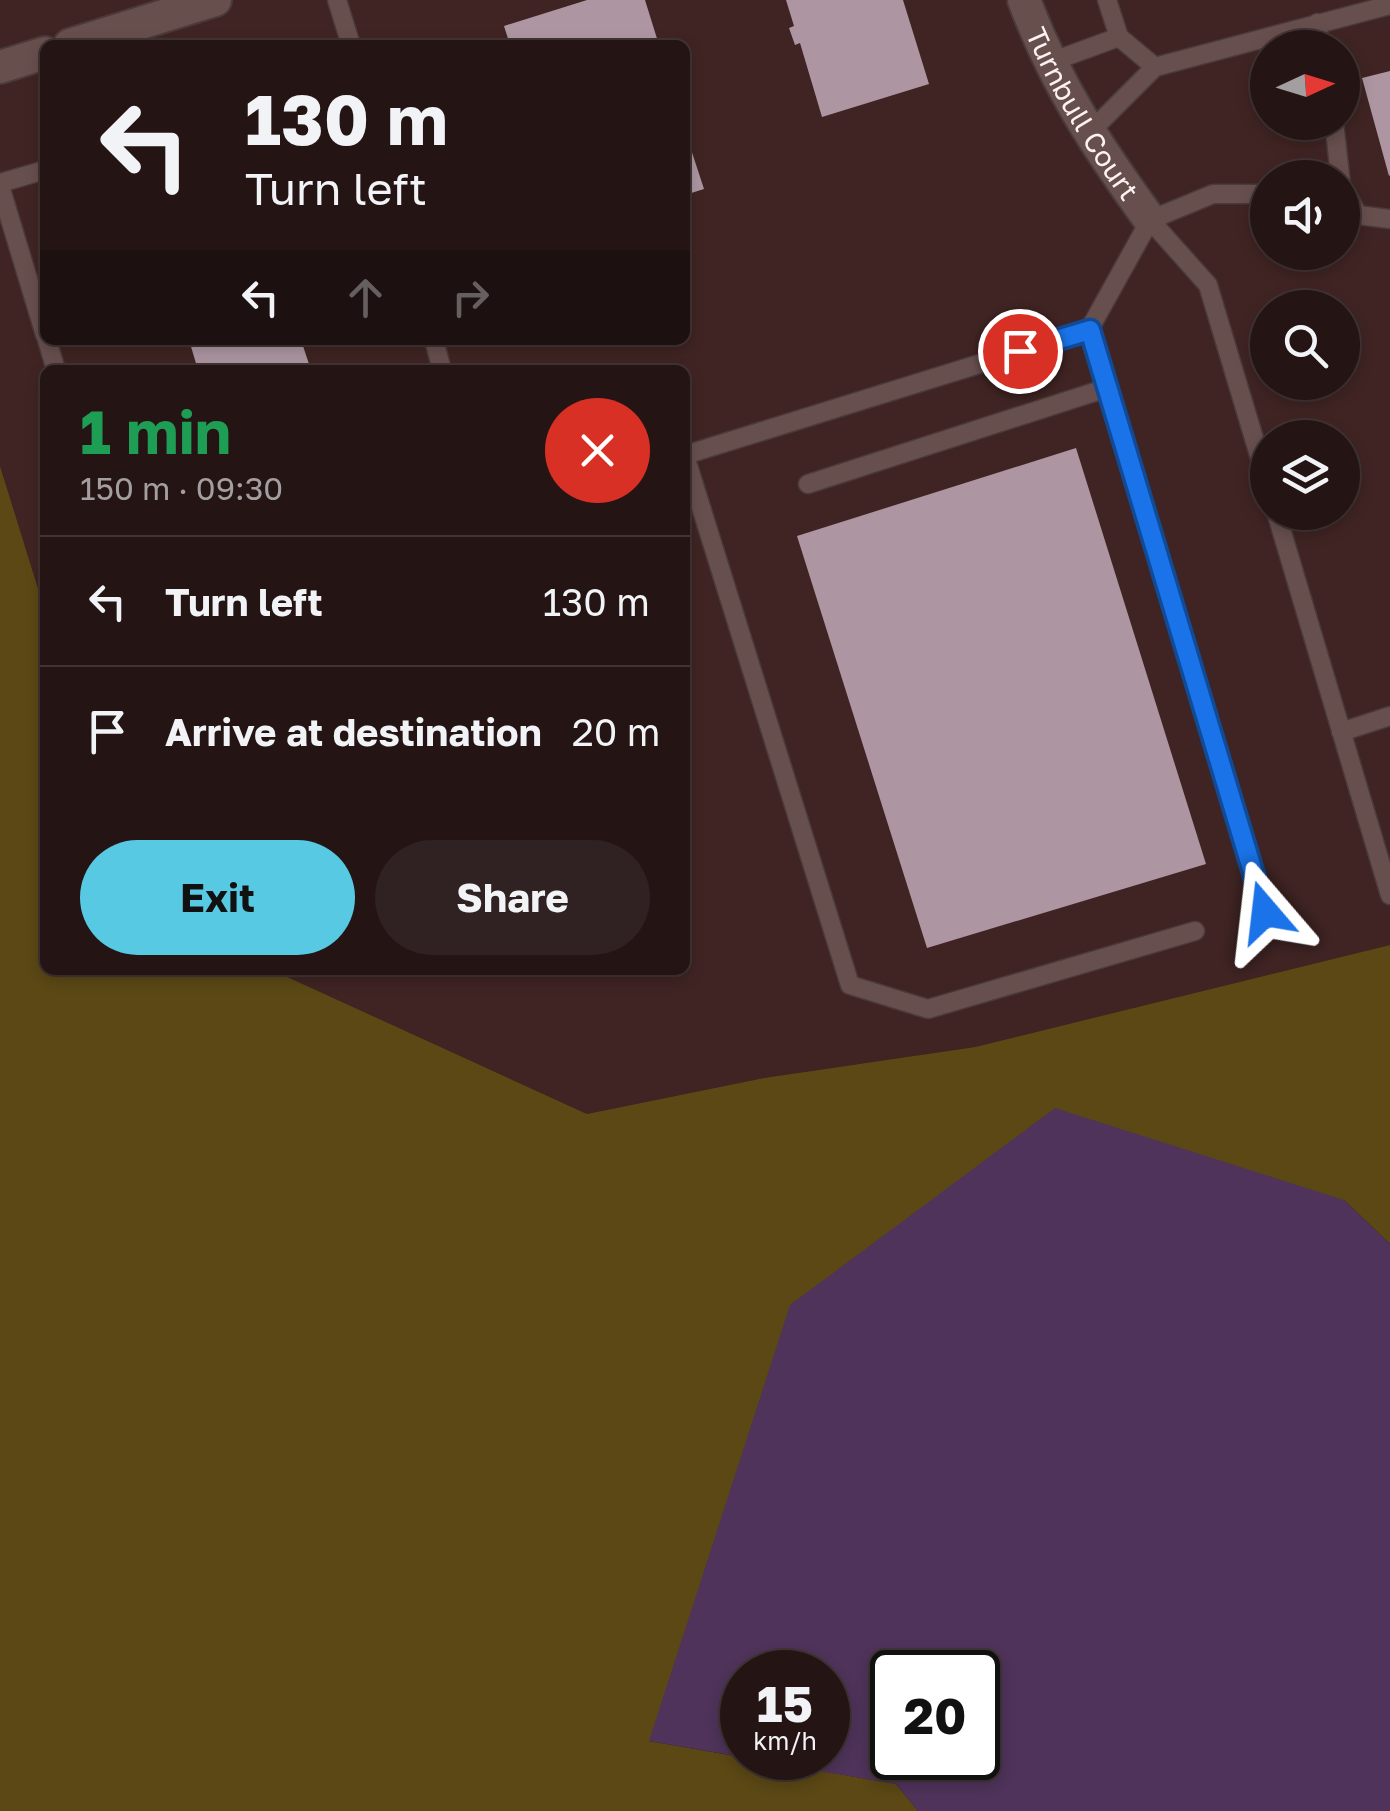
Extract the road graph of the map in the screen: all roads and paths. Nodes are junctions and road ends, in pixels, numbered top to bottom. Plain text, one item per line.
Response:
1 (215, 0) edge
2 (338, 0) edge
3 (1024, 0) edge
4 (1107, 0) edge
5 (1390, 5) edge
6 (1316, 22) junction
7 (1318, 30) edge
8 (1119, 37) junction
9 (86, 40) edge
10 (350, 40) edge
11 (40, 54) edge
12 (1048, 63) junction
13 (0, 66) edge
14 (1154, 67) junction
15 (1087, 135) junction
16 (40, 172) edge
17 (0, 184) edge
18 (1250, 194) edge
19 (1360, 215) edge
20 (1390, 219) edge
21 (1150, 220) junction
22 (40, 317) edge
23 (1090, 330) junction
24 (1107, 388) junction
25 (1250, 425) edge
26 (690, 453) edge
27 (690, 471) edge
28 (808, 484) dead end
29 (1281, 530) edge
30 (1390, 716) edge
31 (1341, 732) junction
32 (1390, 895) edge
33 (1265, 912) dead end
34 (1195, 931) dead end

1 - 9 street
2 - 10 lane
3 - 12 street, Turnbull Court
4 - 8 lane
5 - 6 lane
6 - 7 lane
6 - 14 lane
8 - 12 lane
8 - 14 lane
11 - 13 street
12 - 15 street, Turnbull Court
14 - 15 lane
15 - 21 street, Turnbull Court
16 - 17 lane
17 - 22 lane
18 - 21 lane
19 - 20 lane
21 - 23 lane
21 - 25 lane
23 - 24 lane
23 - 26 lane
24 - 28 lane
24 - 33 lane
27 - 34 lane
29 - 31 lane
30 - 31 lane
31 - 32 lane

